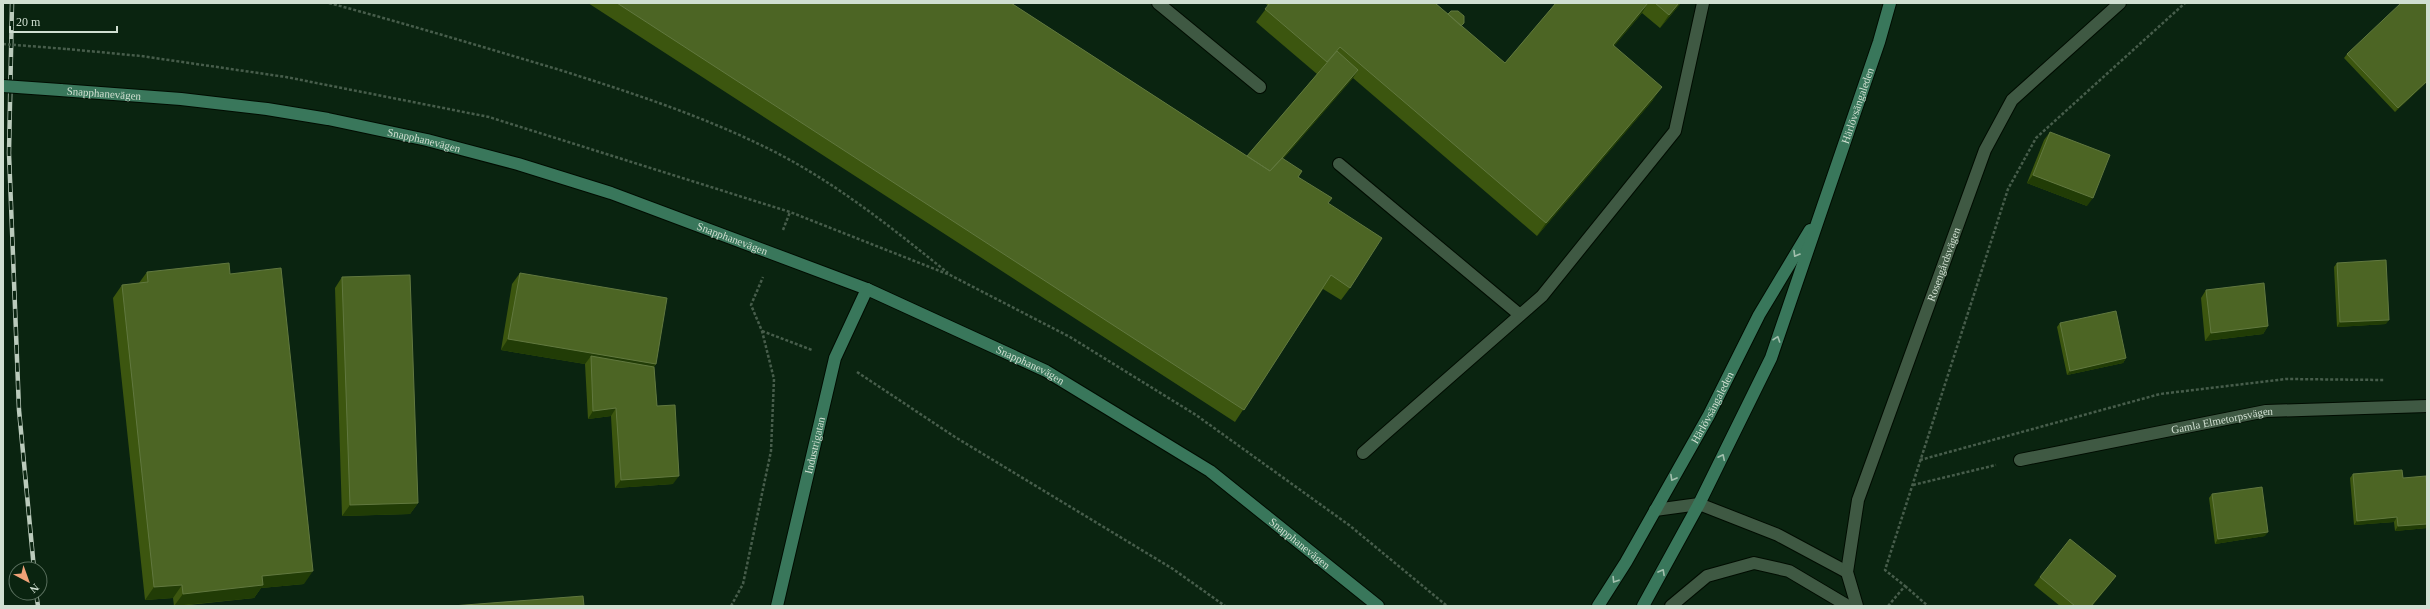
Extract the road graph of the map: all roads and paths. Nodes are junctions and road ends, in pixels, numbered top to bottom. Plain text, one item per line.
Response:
1 (330, 3) edge
2 (1158, 3) edge
3 (1703, 3) edge
4 (1890, 3) edge
5 (2120, 3) edge
6 (2185, 3) edge
7 (3, 44) edge
8 (67, 49) dead end
9 (3, 86) edge
10 (1260, 87) dead end
11 (1339, 164) dead end
12 (1822, 208) junction
13 (790, 212) dead end
14 (773, 254) junction
15 (867, 289) junction
16 (1520, 315) junction
17 (762, 331) junction
18 (835, 358) junction
19 (2427, 406) edge
20 (1363, 453) dead end
21 (2020, 460) joint
22 (1913, 485) junction
23 (1699, 504) junction
24 (1655, 510) junction
25 (1848, 572) junction
26 (1905, 586) junction
27 (731, 606) edge
28 (777, 606) edge
29 (1225, 606) edge
30 (1378, 606) edge
31 (1447, 606) edge
32 (1598, 606) edge
33 (1643, 606) edge
34 (1672, 606) edge
35 (1848, 606) edge
36 (1857, 606) edge
37 (1888, 606) edge
38 (1928, 606) edge

1 - 31 path
2 - 10 street
3 - 16 street
4 - 12 main road, Härlövsängaleden
5 - 25 street, Rosengårdsvägen
6 - 22 path
7 - 8 path, bridge
9 - 14 main road, Snapphanevägen, bridge
11 - 16 street
23 -> 12 main road, Härlövsängaleden
12 -> 24 main road, Härlövsängaleden
13 - 14 path
14 - 15 main road, Snapphanevägen
14 - 17 path
15 - 18 main road, Industrigatan
15 - 30 main road, Snapphanevägen
16 - 20 street
17 - 18 path
17 - 27 path
18 - 28 main road, Industrigatan
18 - 29 path
19 - 21 street, Gamla Elmetorpsvägen
21 - 22 path
22 - 26 path
23 - 24 street
23 - 25 street
33 -> 23 main road, Härlövsängaleden
24 -> 32 main road, Härlövsängaleden
25 - 36 street
26 - 37 path
26 - 38 path
34 - 35 street

